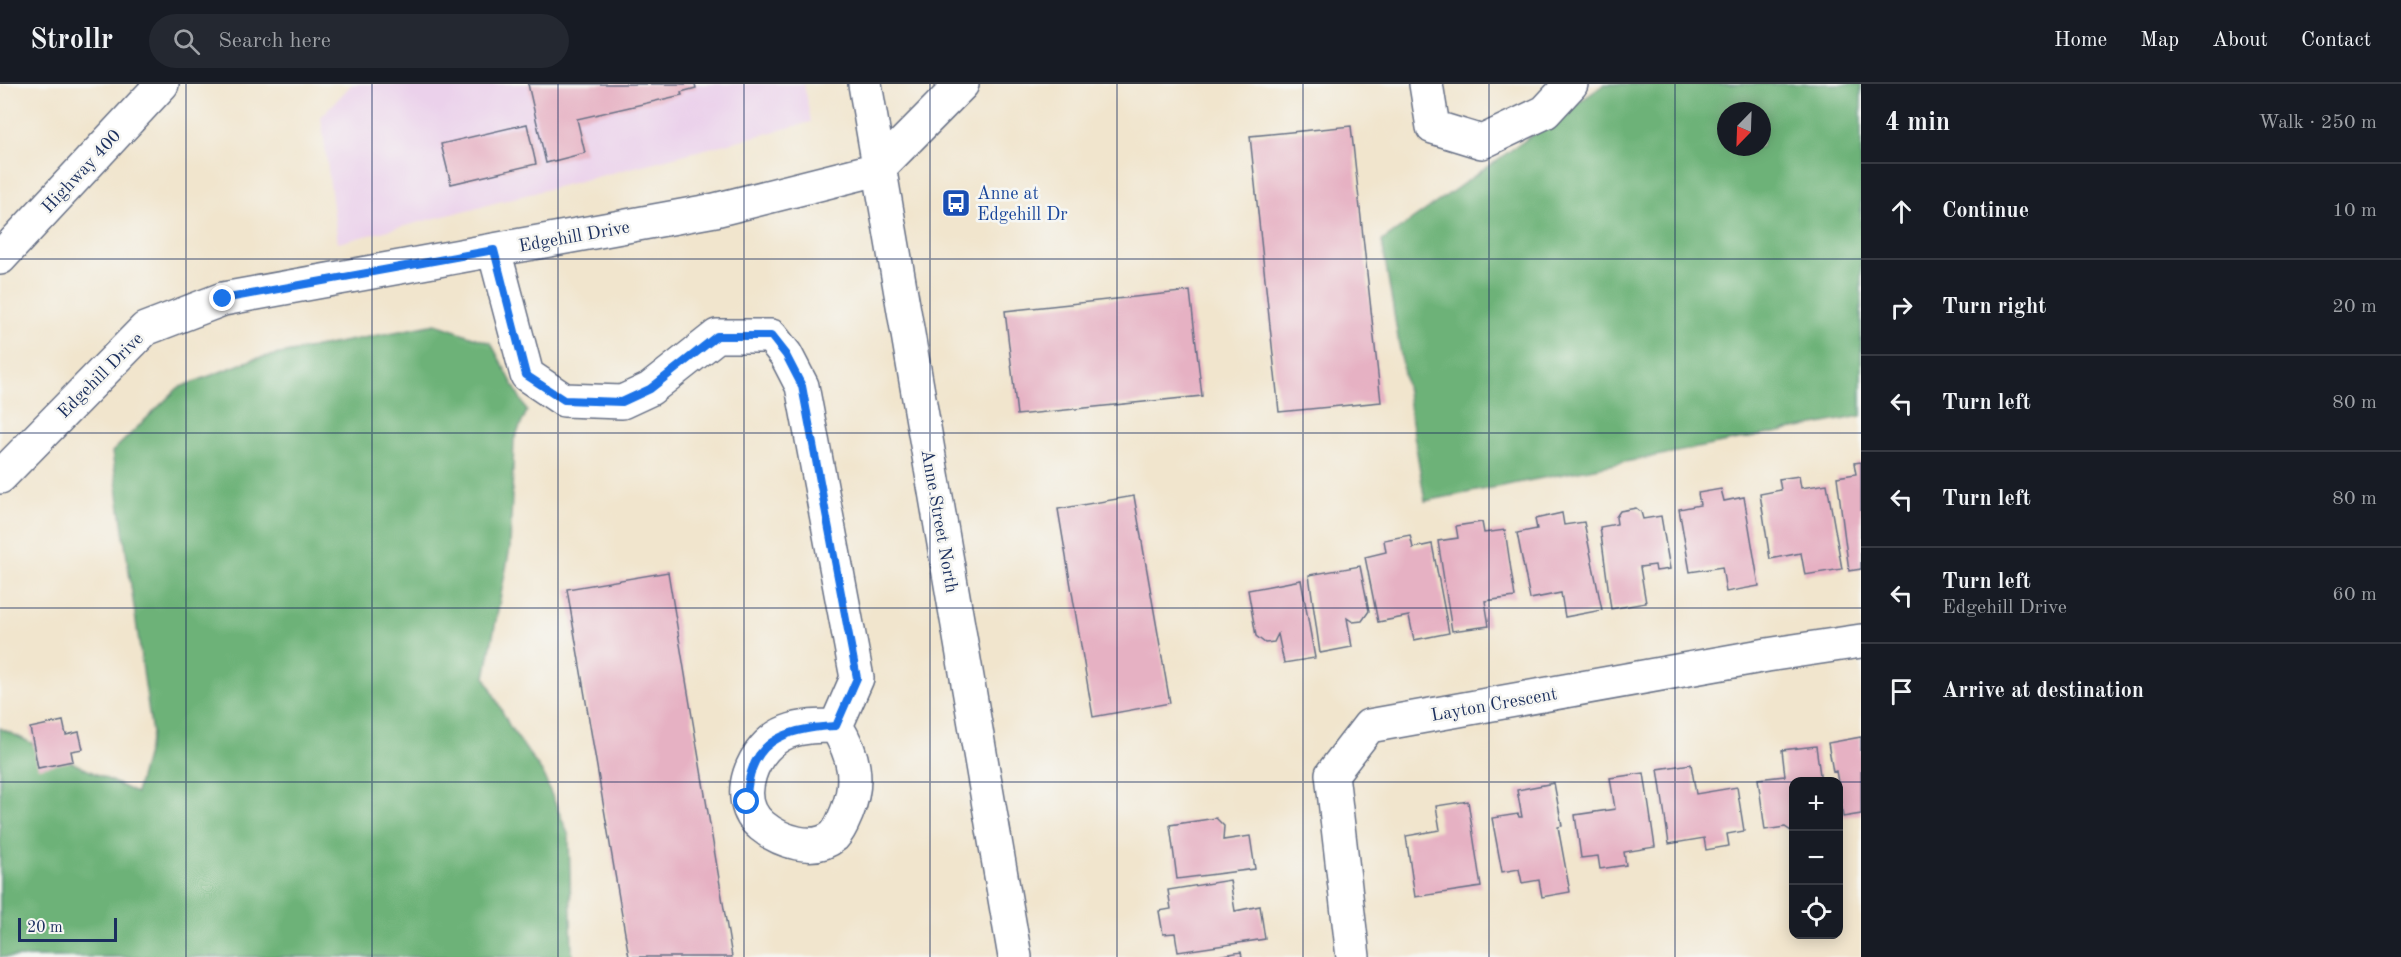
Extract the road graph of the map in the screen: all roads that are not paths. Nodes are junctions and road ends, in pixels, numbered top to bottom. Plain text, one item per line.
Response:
1 (162, 84) edge
2 (865, 84) edge
3 (962, 84) edge
4 (1426, 84) edge
5 (1571, 84) edge
6 (878, 169) junction
7 (494, 250) junction
8 (0, 258) edge
9 (0, 477) edge
10 (1861, 641) edge
11 (836, 726) dead end
12 (1016, 957) edge
13 (1353, 957) edge

1 - 8 main road, Highway 400
2 - 6 main road, Anne Street North
3 - 6 main road
4 - 5 main road
6 - 7 main road, Edgehill Drive
6 - 12 main road, Anne Street North
7 - 9 main road, Edgehill Drive
7 - 11 main road
10 - 13 main road, Layton Crescent

